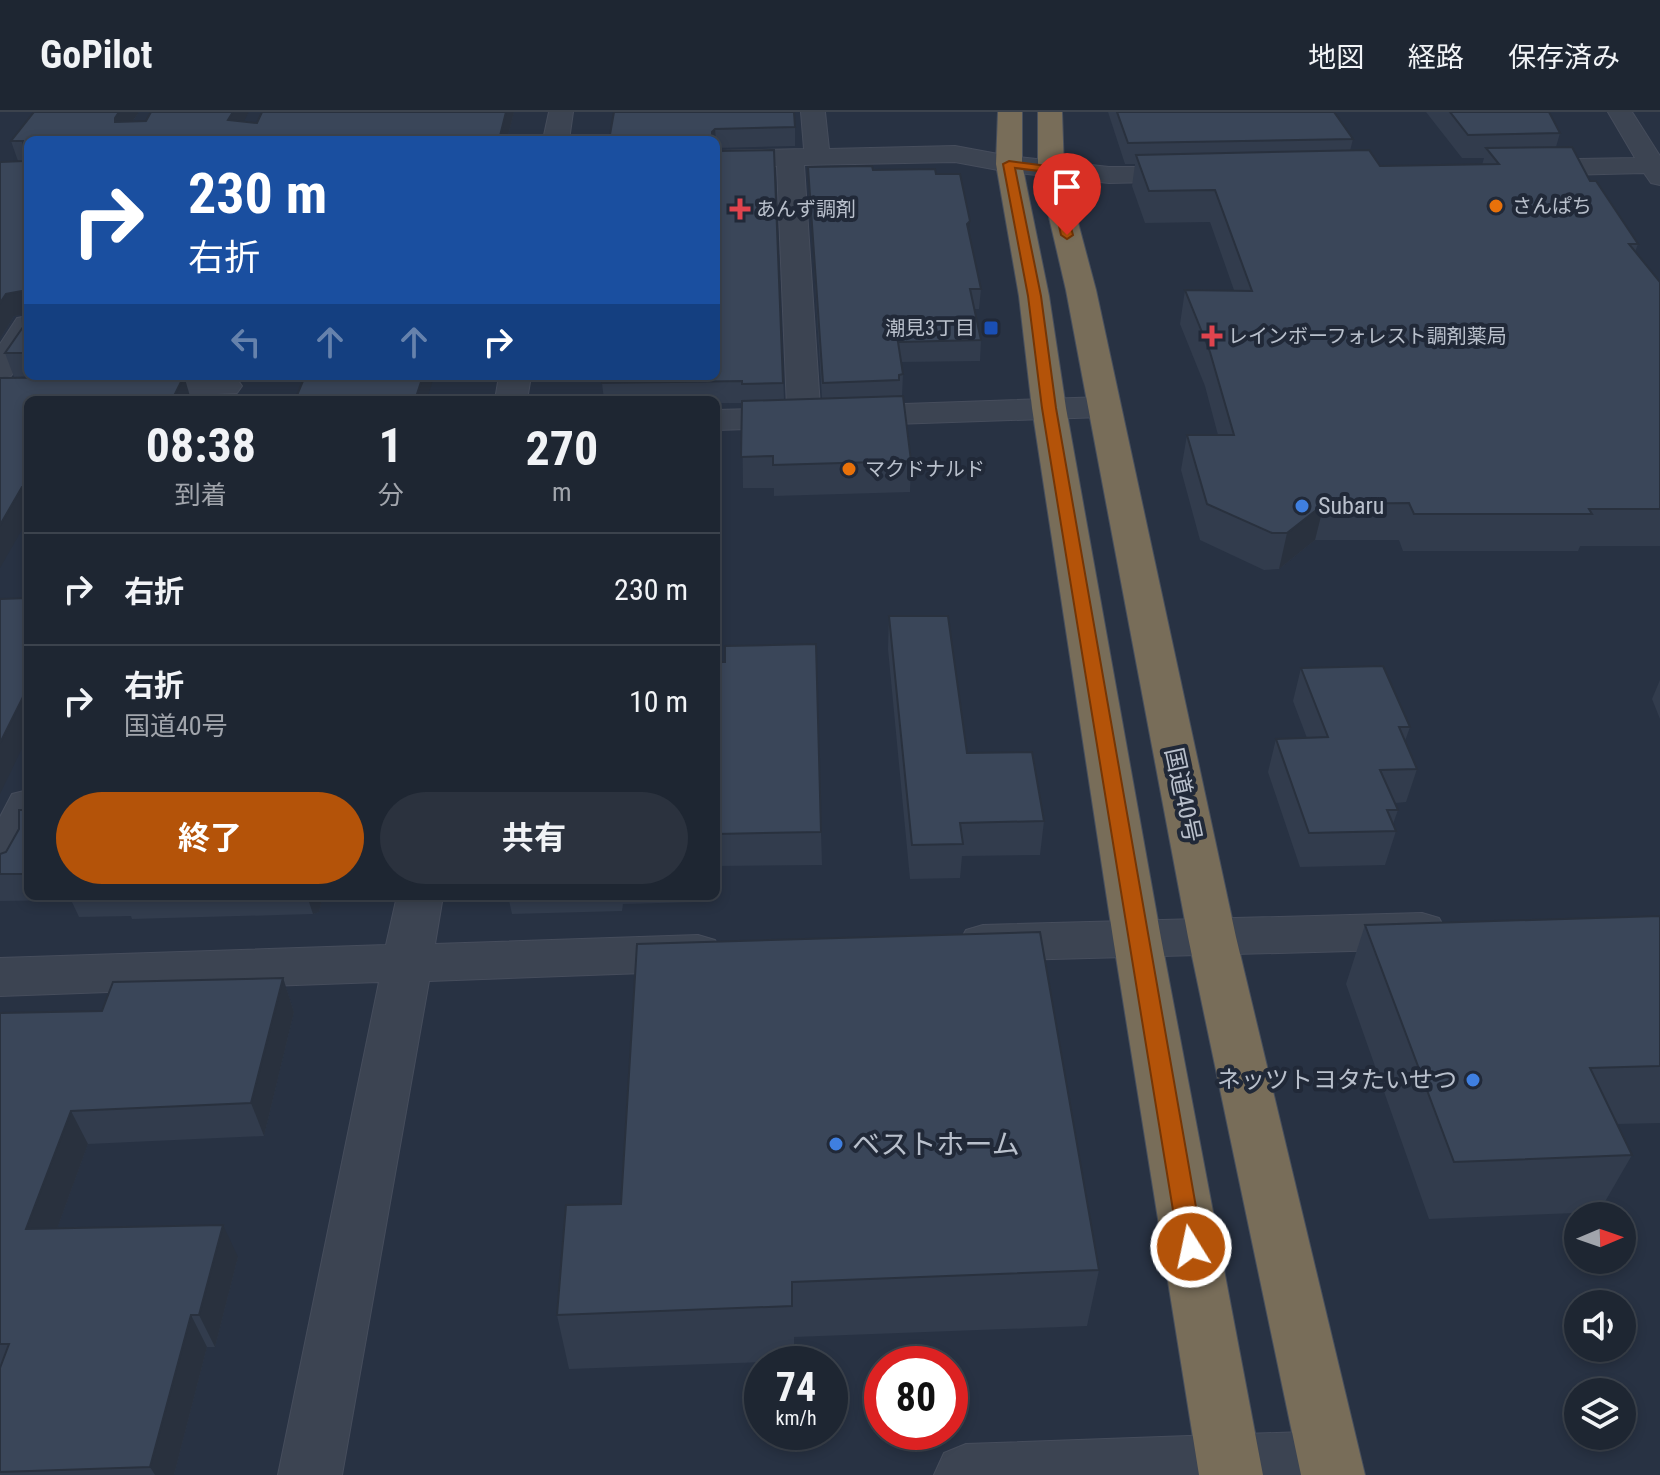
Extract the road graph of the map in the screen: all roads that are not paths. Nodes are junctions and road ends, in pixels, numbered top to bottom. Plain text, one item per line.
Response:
1 (561, 112) edge
2 (813, 112) edge
3 (1010, 112) edge
4 (1050, 112) edge
5 (1620, 112) edge
6 (557, 136) edge
7 (804, 157) junction
8 (720, 159) edge
9 (1009, 164) junction
10 (1492, 168) edge
11 (1658, 169) edge
12 (1051, 170) junction
13 (1221, 173) edge
14 (24, 335) edge
15 (5, 383) edge
16 (225, 387) edge
17 (90, 389) edge
18 (1103, 407) junction
19 (1049, 408) junction
20 (804, 417) junction
21 (720, 420) edge
22 (24, 814) edge
23 (0, 865) edge
24 (419, 900) edge
25 (1459, 930) edge
26 (1212, 937) junction
27 (1137, 938) junction
28 (946, 944) edge
29 (740, 951) edge
30 (407, 963) junction
31 (0, 977) edge
32 (1331, 1468) edge
33 (1230, 1469) edge
34 (310, 1475) edge
35 (966, 1475) edge

1 - 6 street
2 - 7 street
3 - 9 highway
4 - 12 highway, 国道40号
5 - 11 street
7 - 8 street
7 - 9 street
7 - 20 street
9 - 12 street
9 - 19 highway
10 - 11 street
12 - 13 street
12 - 18 highway, 国道40号
14 - 15 street
16 - 17 street
18 - 19 street
18 - 26 highway, 国道40号
19 - 20 street
19 - 27 highway
20 - 21 street
22 - 23 street
24 - 30 street
25 - 26 street
26 - 27 street
26 - 32 highway, 国道40号
27 - 28 street
27 - 33 highway
29 - 30 street
30 - 31 street
30 - 34 street
32 - 33 street
33 - 35 street

